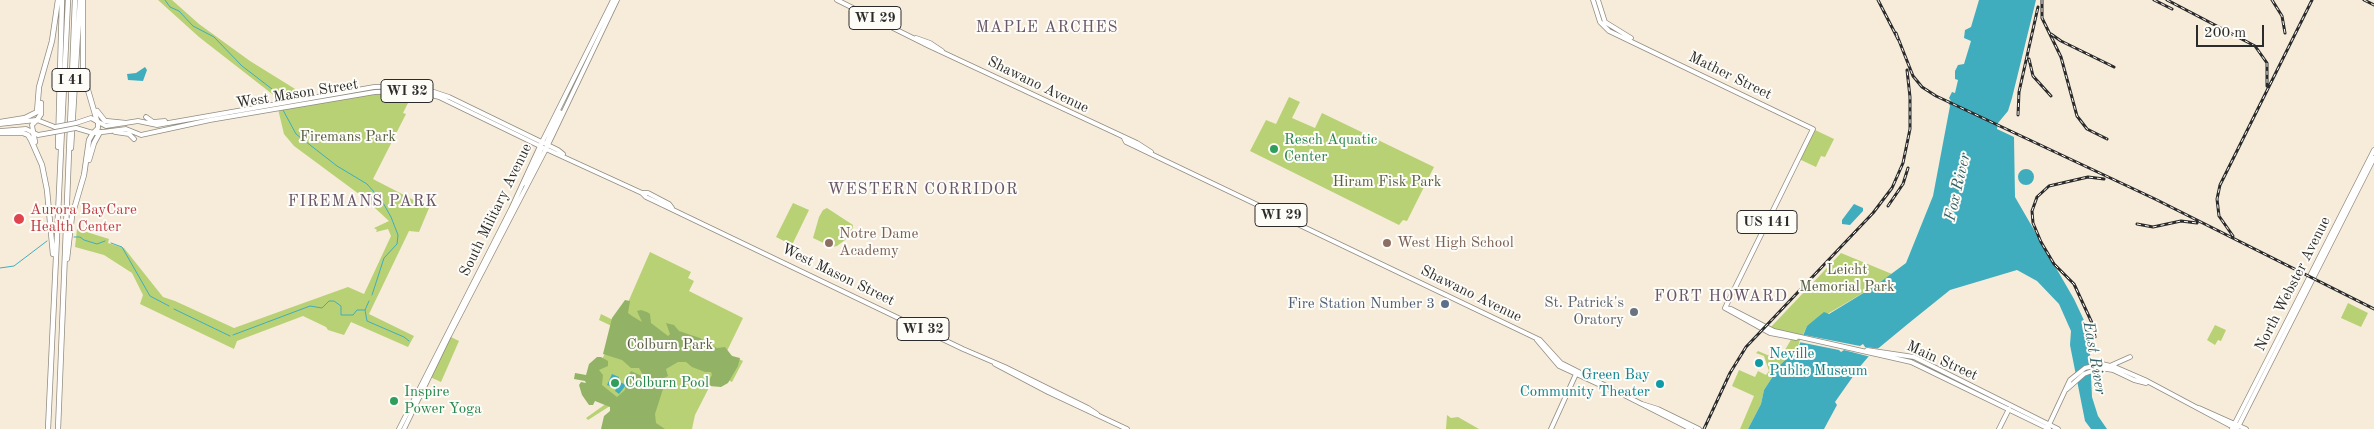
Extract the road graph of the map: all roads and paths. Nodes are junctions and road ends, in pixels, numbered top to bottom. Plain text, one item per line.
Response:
1 (58, 0) edge
2 (62, 0) edge
3 (68, 0) edge
4 (75, 0) edge
5 (82, 0) edge
6 (613, 0) edge
7 (617, 0) edge
8 (837, 0) edge
9 (1593, 0) edge
10 (1598, 0) edge
11 (1601, 20) junction
12 (41, 82) junction
13 (84, 83) junction
14 (146, 117) dead end
15 (37, 120) junction
16 (86, 120) junction
17 (174, 121) junction
18 (45, 122) junction
19 (97, 122) junction
20 (136, 122) junction
21 (0, 123) edge
22 (125, 123) junction
23 (145, 124) junction
24 (76, 125) junction
25 (1807, 126) junction
26 (55, 129) junction
27 (108, 131) junction
28 (133, 131) junction
29 (0, 132) edge
30 (33, 132) junction
31 (86, 132) junction
32 (96, 133) junction
33 (43, 134) junction
34 (143, 134) junction
35 (1810, 136) junction
36 (134, 139) dead end
37 (544, 145) junction
38 (2374, 150) edge
39 (2374, 158) edge
40 (60, 160) junction
41 (68, 161) junction
42 (42, 165) junction
43 (64, 272) junction
44 (54, 273) junction
45 (2130, 356) dead end
46 (2111, 365) junction
47 (2094, 367) junction
48 (1577, 373) junction
49 (2146, 383) junction
50 (2067, 389) junction
51 (1642, 404) junction
52 (2010, 407) junction
53 (2054, 414) junction
54 (2038, 419) junction
55 (2236, 427) edge
56 (2048, 428) edge
57 (48, 429) edge
58 (58, 429) edge
59 (399, 429) edge
60 (404, 429) edge
61 (1128, 429) edge
62 (1551, 429) edge
63 (1691, 429) edge
64 (1700, 429) edge
65 (1999, 429) edge
66 (2058, 429) edge
67 (2246, 429) edge

1 - 12 highway
2 - 40 highway
3 - 40 highway, I 41
4 - 41 highway, I 41
5 - 13 highway, WI 32
5 - 41 highway
6 - 37 main road, South Military Avenue
7 - 37 main road, South Military Avenue
8 - 48 main road, Shawano Avenue / WI 29
9 - 11 main road
10 - 11 main road
11 - 25 main road, Mather Street / US 141
12 - 15 highway
12 - 21 highway
13 - 19 highway
13 - 22 highway, WI 32
14 - 17 main road
15 - 18 main road
15 - 21 main road
15 - 30 main road
16 - 19 main road
16 - 24 main road
16 - 31 main road
17 - 23 main road, West Mason Street / WI 32
17 - 37 main road, West Mason Street / WI 32
18 - 26 main road
18 - 33 main road
19 - 22 main road
19 - 32 main road
20 - 22 main road, WI 32
20 - 23 main road, WI 32
20 - 28 main road
23 - 34 main road
24 - 26 main road, bridge
24 - 31 main road, WI 32
25 - 35 main road
25 - 35 main road, Mather Street / US 141
26 - 33 main road
27 - 28 main road, WI 32
27 - 32 main road, WI 32
27 - 36 main road
28 - 34 main road, WI 32
29 - 30 main road
29 - 42 highway
30 - 33 main road
30 - 42 highway
31 - 32 main road, WI 32
32 - 43 highway
34 - 37 main road, West Mason Street / WI 32
35 - 52 main road, Main Street / US 141
37 - 59 main road, South Military Avenue
37 - 60 main road, South Military Avenue
37 - 61 main road, West Mason Street / WI 32
38 - 55 main road, North Webster Avenue
39 - 55 main road, North Webster Avenue
40 - 44 highway, I 41
41 - 43 highway, I 41
42 - 44 highway
43 - 58 highway, I 41
44 - 57 highway, I 41
45 - 46 main road
46 - 47 main road
46 - 49 main road
47 - 49 main road
47 - 50 main road
47 - 50 main road
48 - 51 main road, WI 29
48 - 62 main road
49 - 55 main road
50 - 53 main road
51 - 63 main road, WI 29
51 - 64 main road, WI 29
52 - 54 main road, Main Street / US 141
52 - 56 main road, Main Street / US 141
52 - 65 main road
53 - 54 main road
53 - 56 main road
54 - 56 main road, Main Street / US 141
55 - 67 main road
56 - 66 main road, Main Street / US 141

